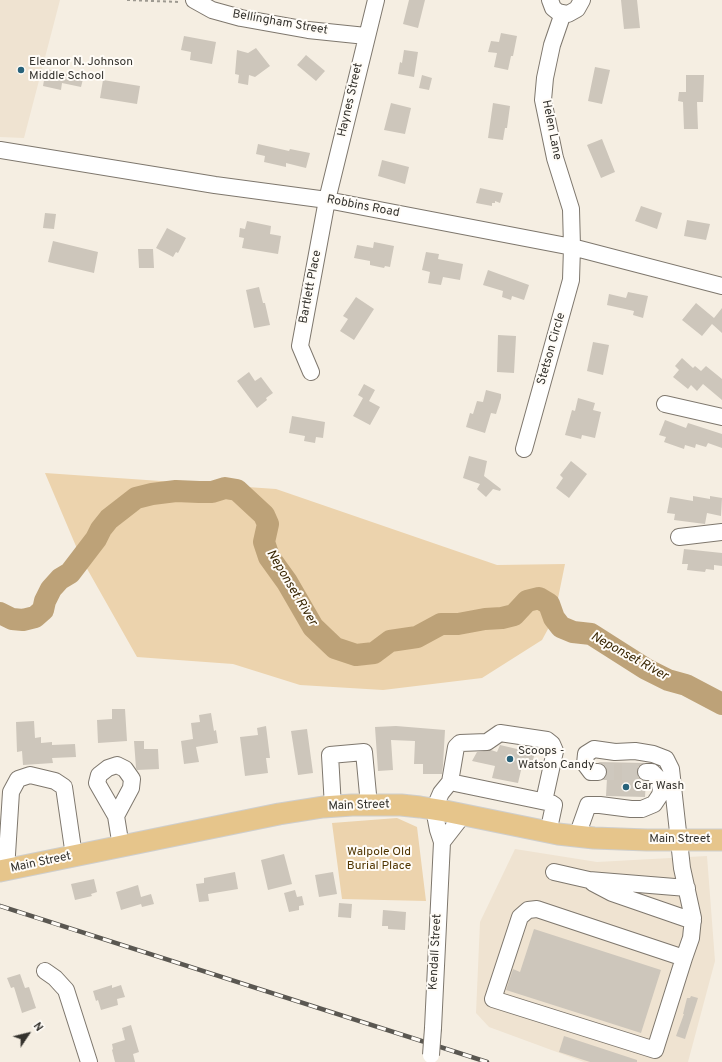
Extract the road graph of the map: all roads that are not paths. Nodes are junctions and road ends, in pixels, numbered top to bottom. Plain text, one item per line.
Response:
1 (376, 0) edge
2 (550, 0) edge
3 (582, 0) edge
4 (195, 1) edge
5 (563, 14) junction
6 (366, 36) junction
7 (0, 150) edge
8 (327, 200) junction
9 (572, 247) junction
10 (722, 286) edge
11 (311, 372) dead end
12 (665, 404) dead end
13 (722, 417) edge
14 (524, 449) dead end
15 (722, 532) edge
16 (679, 537) dead end
17 (598, 772) tunnel mouth
18 (646, 772) tunnel mouth
19 (450, 782) junction
20 (544, 801) junction
21 (369, 805) junction
22 (332, 807) junction
23 (434, 809) junction
24 (463, 815) junction
25 (116, 816) dead end
26 (548, 833) junction
27 (577, 836) junction
28 (679, 840) junction
29 (717, 840) edge
30 (442, 842) junction
31 (121, 847) junction
32 (74, 856) junction
33 (3, 871) edge
34 (554, 872) dead end
35 (589, 880) junction
36 (687, 888) junction
37 (693, 921) junction
38 (684, 958) junction
39 (44, 972) dead end
40 (431, 1059) edge
41 (89, 1062) edge

1 - 6 street, Haynes Street
2 - 5 street
3 - 5 street
4 - 6 street, Bellingham Street
5 - 9 street, Helen Lane
6 - 8 street, Haynes Street
7 - 8 street, Robbins Road
8 - 9 street, Robbins Road
8 - 11 street, Bartlett Place
9 - 10 street, Robbins Road
9 - 14 street, Stetson Circle
12 - 13 street
15 - 16 street
17 - 28 street
18 - 27 street
19 - 20 street
19 - 20 street
19 - 23 street
20 - 26 street
21 - 22 main road, Main Street
21 - 22 street
21 - 23 main road, Main Street
22 - 31 main road, Main Street
23 - 24 main road, Main Street
23 - 30 street, Kendall Street
24 - 26 main road, Main Street
24 - 30 street
25 - 31 street
26 - 27 main road, Main Street
27 - 28 main road, Main Street
28 - 29 main road, Main Street
28 - 36 street
30 - 40 street, Kendall Street, bridge
31 - 32 main road, Main Street
32 - 33 main road, Main Street
32 - 33 street
34 - 35 street
35 - 36 street
35 - 37 street
36 - 37 street
37 - 38 street
38 - 38 street
39 - 41 street

